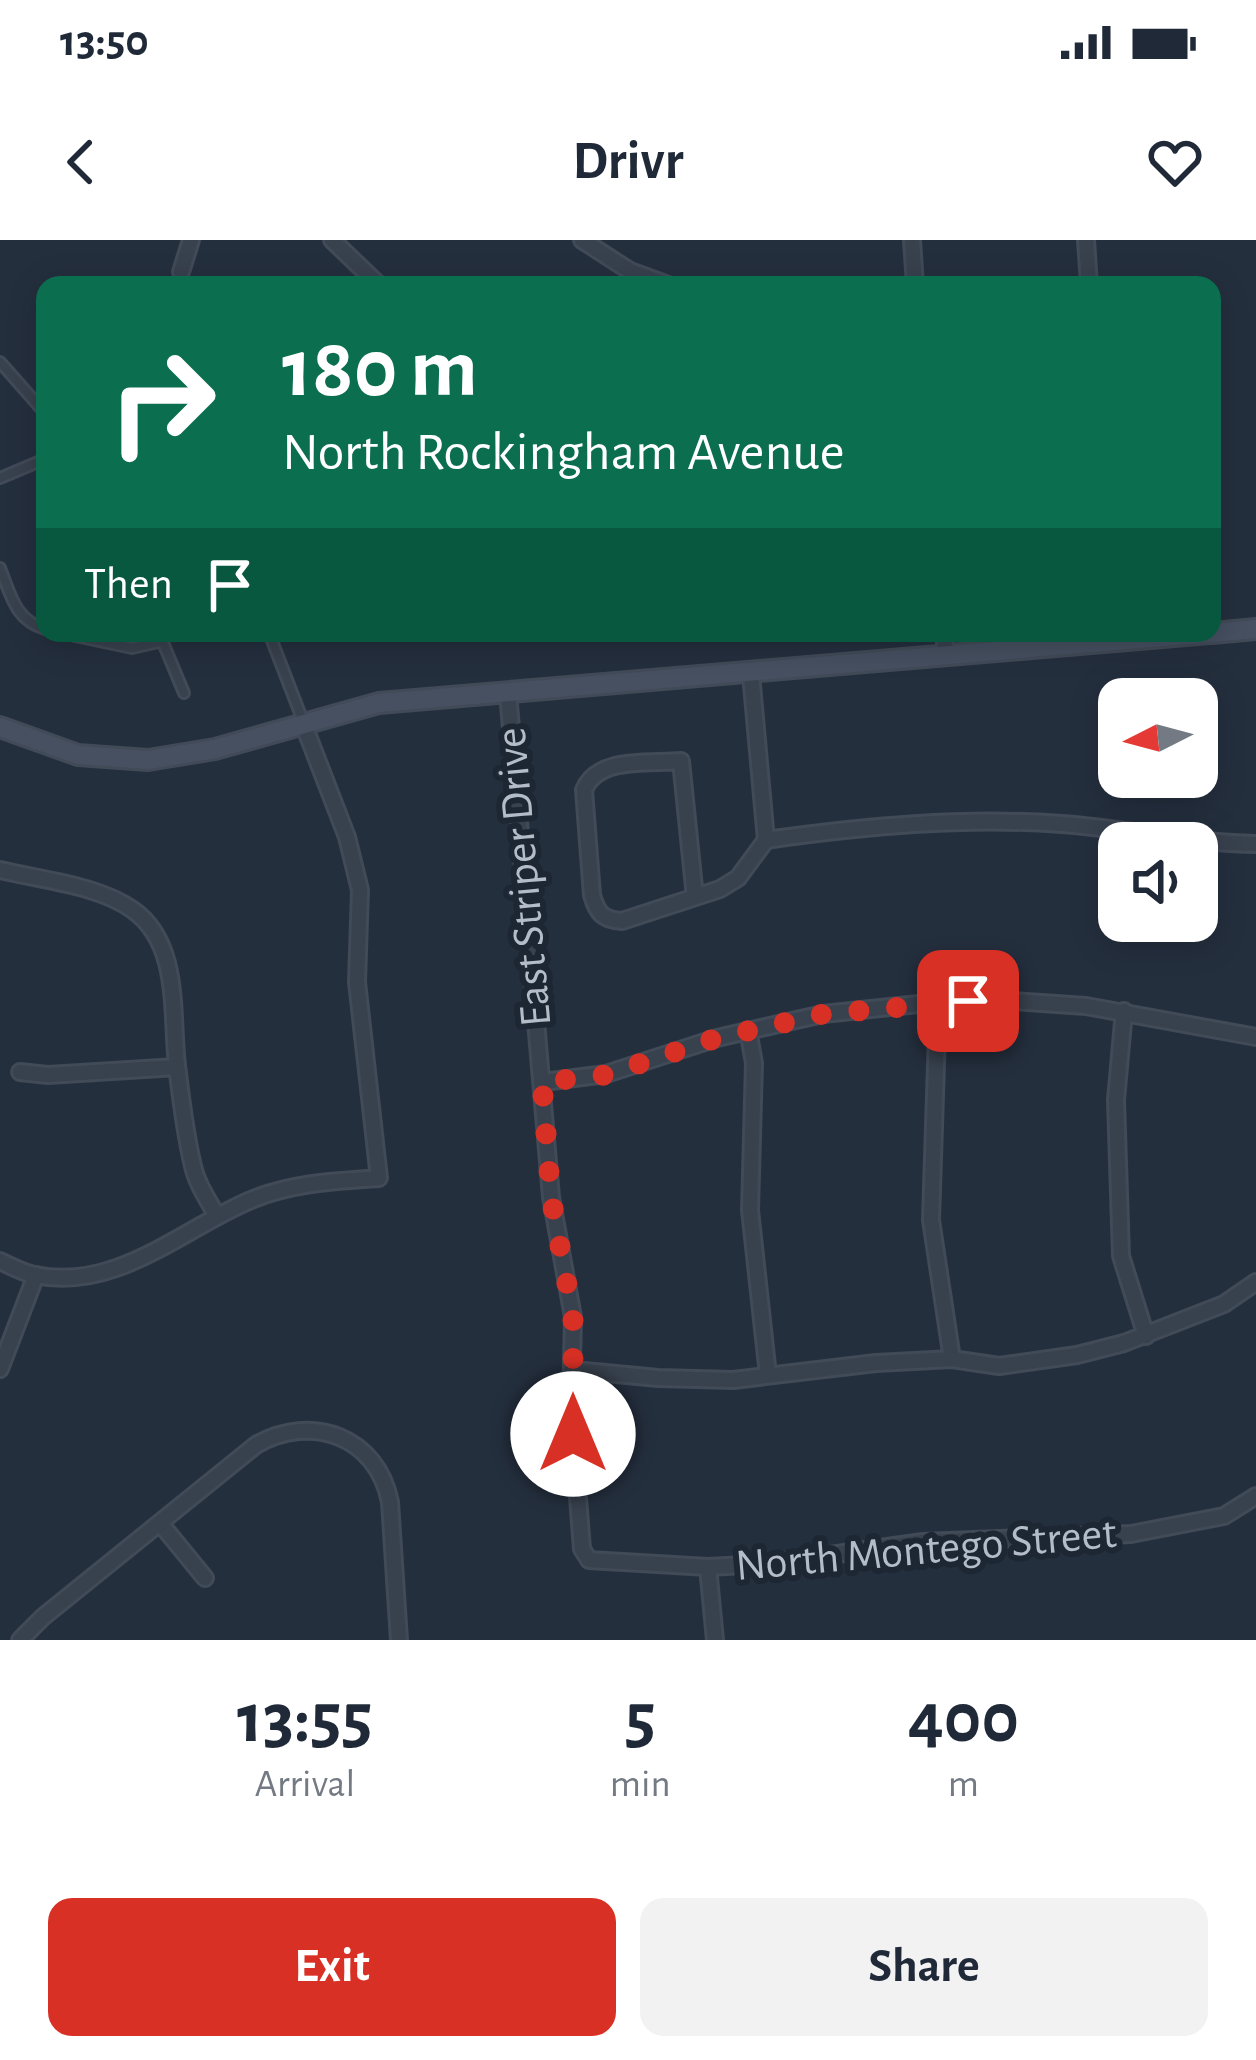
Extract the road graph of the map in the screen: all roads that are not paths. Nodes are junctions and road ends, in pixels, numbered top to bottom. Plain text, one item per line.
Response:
1 (191, 240) edge
2 (332, 240) edge
3 (582, 240) edge
4 (912, 240) edge
5 (1086, 240) edge
6 (181, 272) dead end
7 (370, 276) edge
8 (644, 276) edge
9 (914, 276) edge
10 (1088, 276) edge
11 (0, 362) edge
12 (11, 373) junction
13 (0, 378) edge
14 (36, 402) edge
15 (36, 463) edge
16 (0, 478) edge
17 (0, 568) edge
18 (36, 626) edge
19 (1256, 629) edge
20 (1221, 632) edge
21 (104, 642) edge
22 (148, 642) edge
23 (163, 642) edge
24 (272, 642) edge
25 (945, 642) edge
26 (1097, 642) edge
27 (946, 654) junction
28 (751, 674) junction
29 (508, 692) junction
30 (184, 693) dead end
31 (303, 723) junction
32 (0, 727) edge
33 (766, 840) junction
34 (1256, 844) edge
35 (0, 870) edge
36 (695, 897) junction
37 (938, 1002) junction
38 (1124, 1011) junction
39 (748, 1030) junction
40 (1256, 1037) edge
41 (177, 1067) junction
42 (20, 1072) dead end
43 (542, 1082) junction
44 (217, 1216) junction
45 (0, 1262) edge
46 (36, 1275) junction
47 (1256, 1282) edge
48 (1146, 1336) junction
49 (952, 1359) junction
50 (0, 1369) edge
51 (574, 1370) junction
52 (769, 1375) junction
53 (1256, 1496) edge
54 (160, 1523) junction
55 (589, 1560) joint
56 (708, 1567) junction
57 (205, 1578) dead end
58 (20, 1640) edge
59 (399, 1640) edge
60 (715, 1640) edge

1 - 6 street
2 - 7 street
3 - 8 street
4 - 9 street
5 - 10 street
11 - 12 lane
12 - 13 lane
12 - 14 lane
15 - 16 lane
17 - 18 lane
19 - 20 street
21 - 22 lane
23 - 30 lane
24 - 31 lane
25 - 27 street
26 - 27 street
27 - 28 street
28 - 29 street
28 - 33 street
29 - 31 street
29 - 43 street, East Striper Drive
31 - 32 street
31 - 44 street
33 - 34 street
33 - 36 street
35 - 41 street
36 - 36 street
37 - 38 street
37 - 39 street
37 - 49 street
38 - 40 street
38 - 48 street
39 - 43 street
39 - 52 street
41 - 42 street
41 - 44 street
43 - 51 street, East Striper Drive
44 - 46 street
45 - 46 street
46 - 50 street
47 - 48 street
48 - 49 street
49 - 52 street
51 - 52 street
51 - 55 street, East Striper Drive
53 - 56 street, North Montego Street
54 - 57 street
54 - 58 street
54 - 59 street
55 - 56 street, North Montego Street
56 - 60 street

